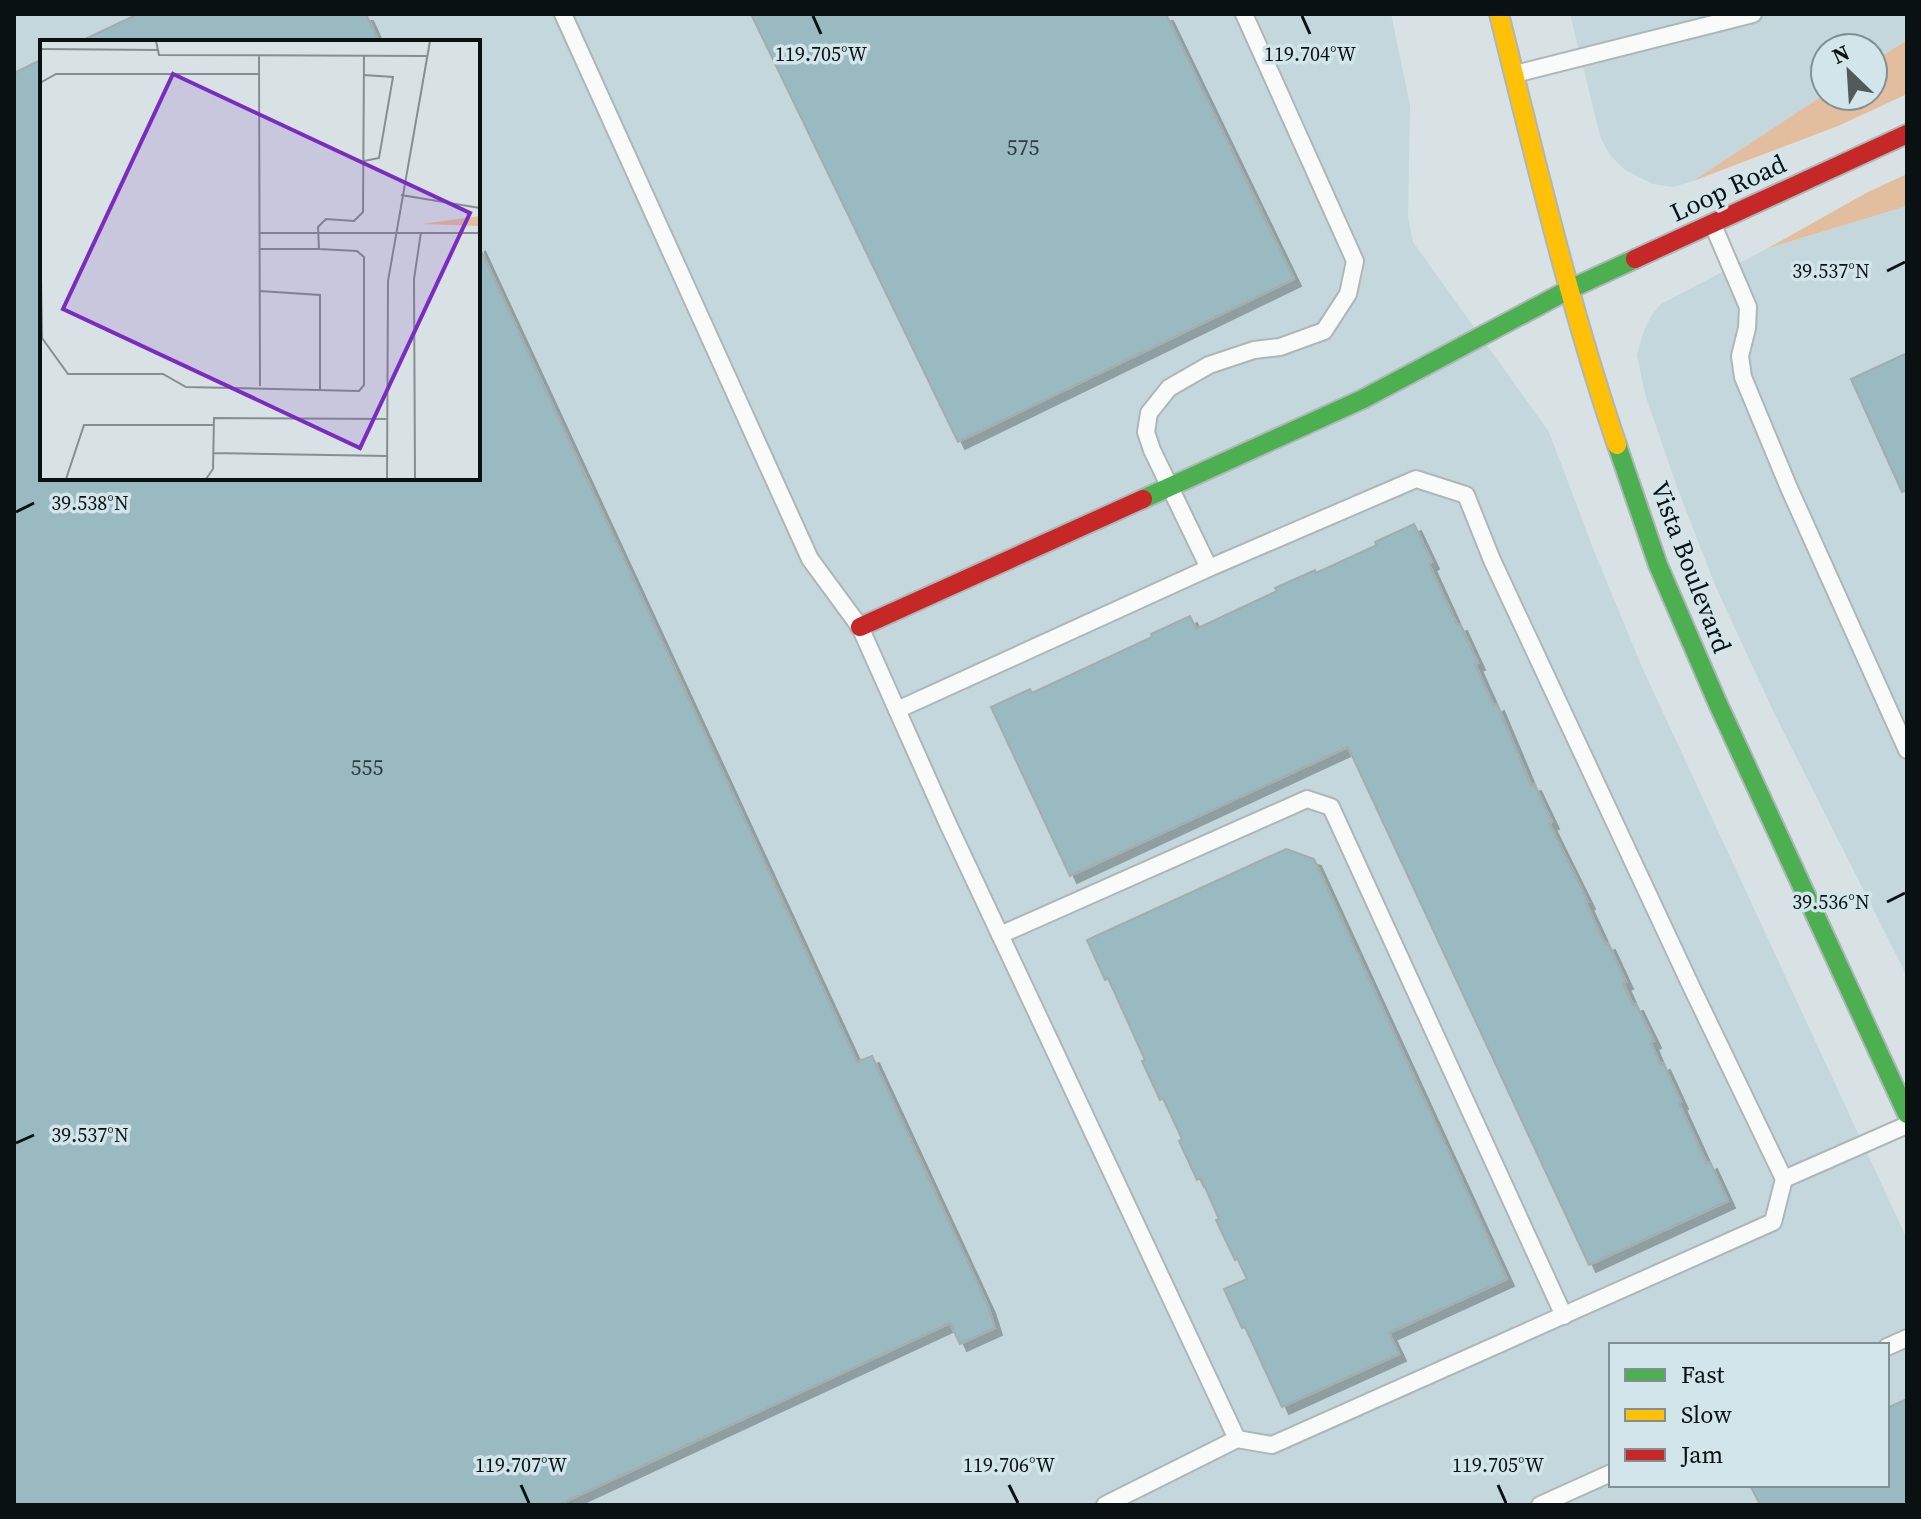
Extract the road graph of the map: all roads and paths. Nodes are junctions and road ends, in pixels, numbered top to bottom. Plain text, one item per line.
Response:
1 (563, 14) edge
2 (1244, 14) edge
3 (1499, 14) edge
4 (1753, 14) edge
5 (1514, 75) junction
6 (1907, 134) edge
7 (1712, 224) junction
8 (1570, 289) junction
9 (1170, 487) junction
10 (1209, 568) junction
11 (860, 627) junction
12 (897, 710) junction
13 (1907, 750) edge
14 (1000, 935) junction
15 (1907, 1114) edge
16 (1907, 1125) edge
17 (1784, 1179) junction
18 (1564, 1316) junction
19 (1237, 1439) junction
20 (1609, 1474) edge
21 (1105, 1505) edge
22 (1540, 1505) edge

1 - 11 lane
2 - 9 lane
3 - 5 main road, Vista Boulevard
4 - 5 lane
5 - 8 main road, Vista Boulevard
6 - 7 main road, Loop Road
7 - 8 main road, Loop Road
7 - 13 lane
8 - 9 main road, Loop Road
8 - 15 main road, Vista Boulevard
9 - 10 lane
9 - 11 main road, Loop Road
10 - 12 lane
10 - 17 lane
11 - 12 lane
12 - 14 lane
14 - 18 lane
14 - 19 lane
16 - 17 lane
17 - 18 lane
18 - 19 lane
19 - 21 lane
20 - 22 lane

